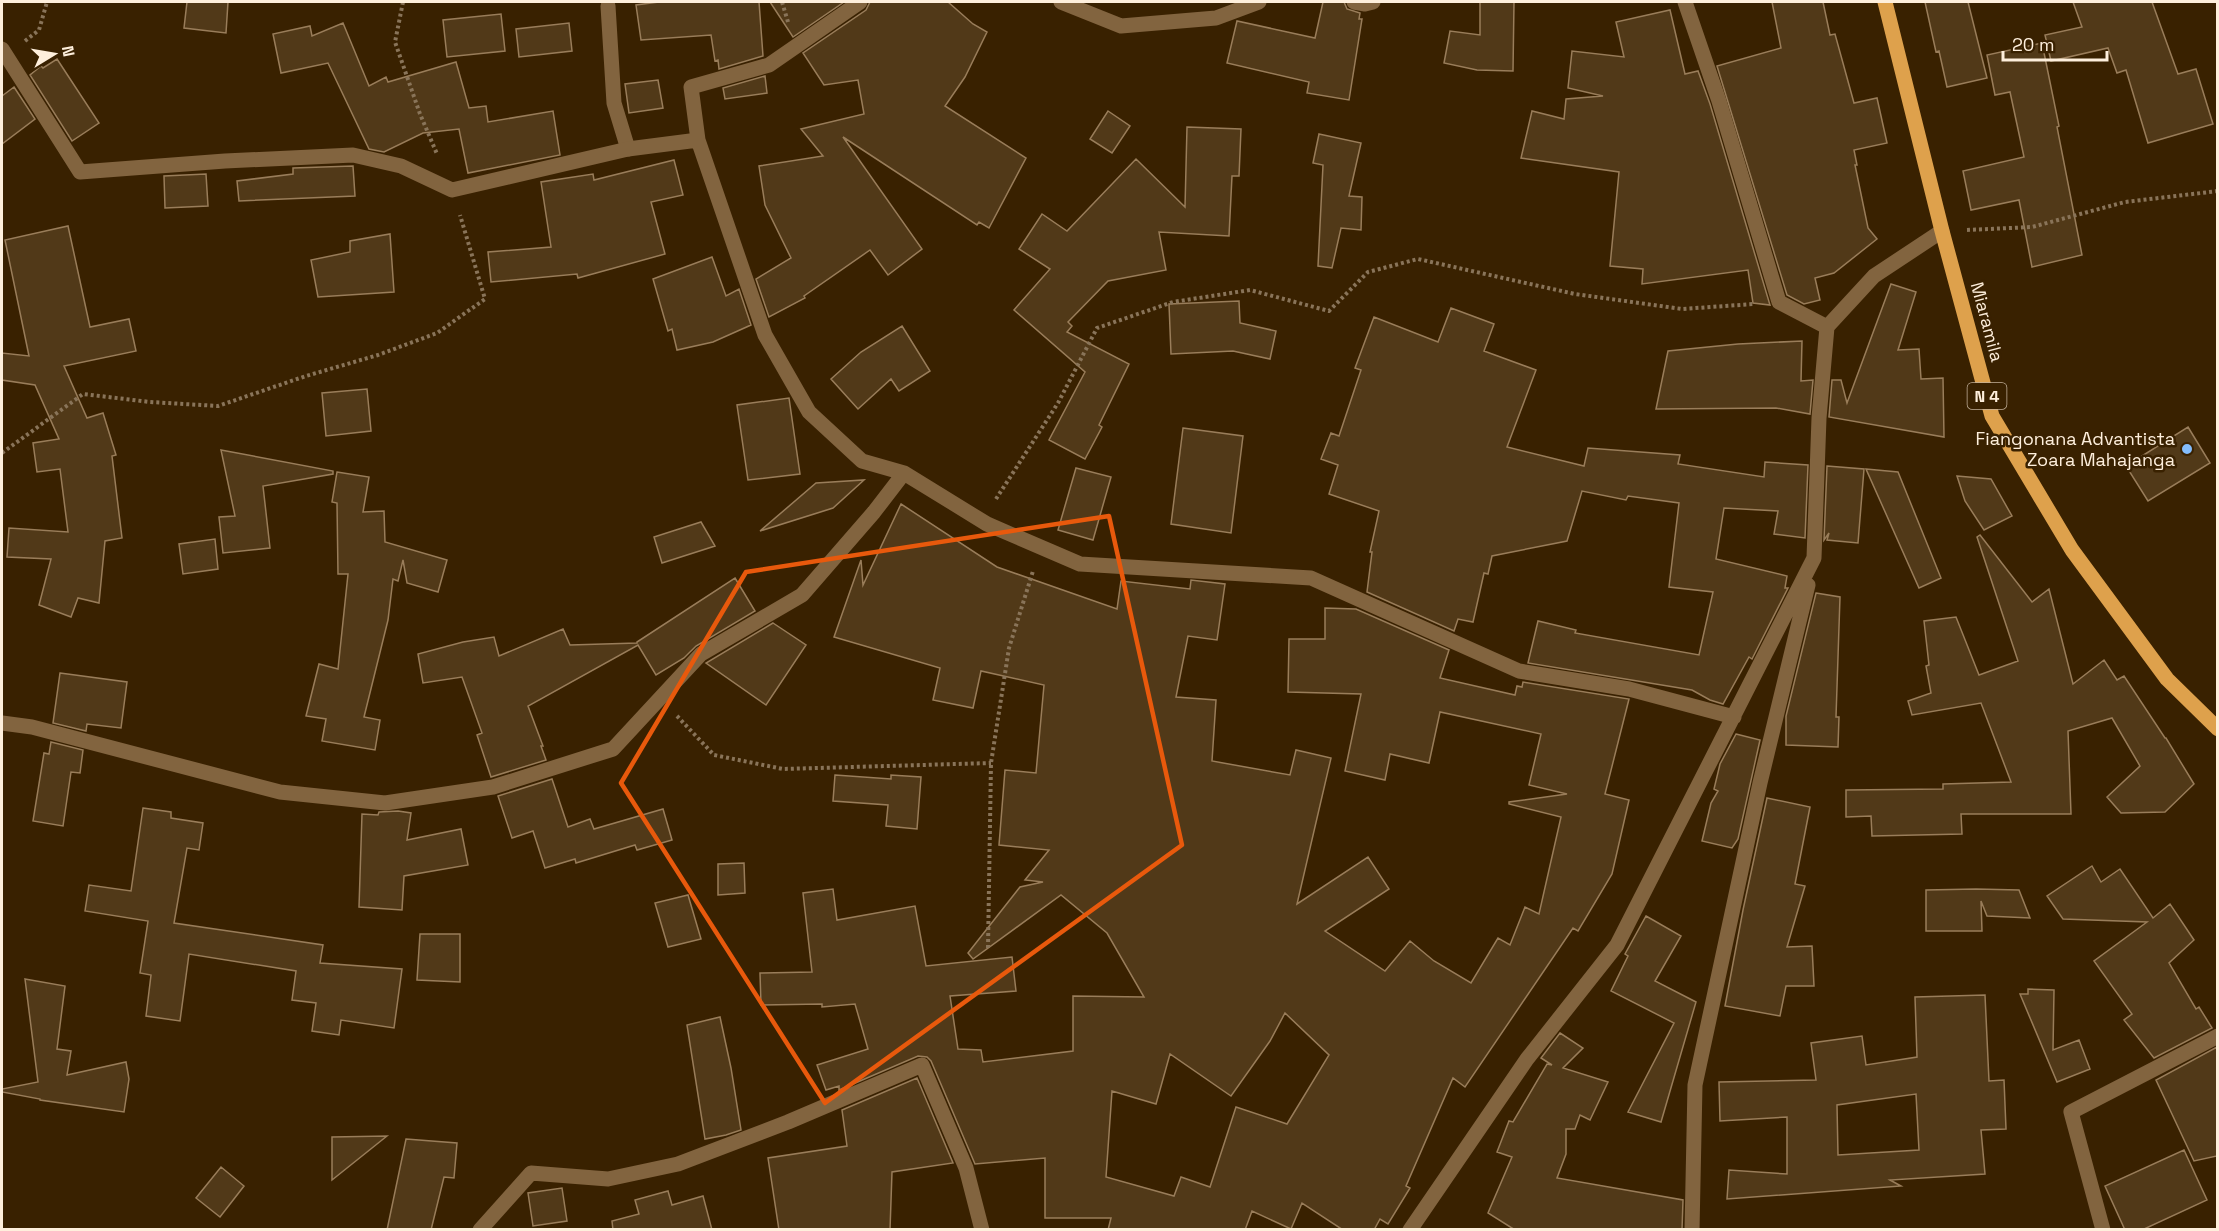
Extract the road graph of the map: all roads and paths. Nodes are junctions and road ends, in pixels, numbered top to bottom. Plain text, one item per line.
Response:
1 (47, 2) edge
2 (403, 2) edge
3 (860, 2) edge
4 (1061, 2) edge
5 (1259, 2) edge
6 (1354, 2) edge
7 (1373, 2) edge
8 (1685, 2) edge
9 (1885, 2) edge
10 (608, 6) dead end
11 (3, 53) edge
12 (698, 140) junction
13 (628, 149) junction
14 (452, 190) junction
15 (2217, 191) edge
16 (1942, 231) junction
17 (1779, 302) junction
18 (1827, 327) junction
19 (2, 453) edge
20 (904, 473) junction
21 (987, 524) junction
22 (1040, 547) junction
23 (1814, 558) junction
24 (660, 698) junction
25 (1734, 717) junction
26 (2, 723) edge
27 (2217, 729) edge
28 (991, 763) junction
29 (988, 948) dead end
30 (2217, 1036) edge
31 (480, 1230) edge
32 (982, 1230) edge
33 (1410, 1230) edge
34 (1692, 1230) edge
35 (2103, 1230) edge

1 - 11 path
2 - 14 path
3 - 12 street
4 - 5 street
6 - 7 street
8 - 17 street
9 - 16 main road, Miaramila / N 4
10 - 13 street
11 - 14 street
12 - 13 street
12 - 20 street
13 - 14 street
14 - 19 path
15 - 16 path
16 - 18 street
16 - 27 main road, Miaramila / N 4
17 - 18 street
17 - 21 path
18 - 23 street
20 - 21 street
20 - 24 street
21 - 22 street
22 - 25 street
22 - 28 path
23 - 25 street
23 - 34 street
24 - 26 street
24 - 28 path
25 - 33 street
28 - 29 path
30 - 35 street
31 - 32 street

